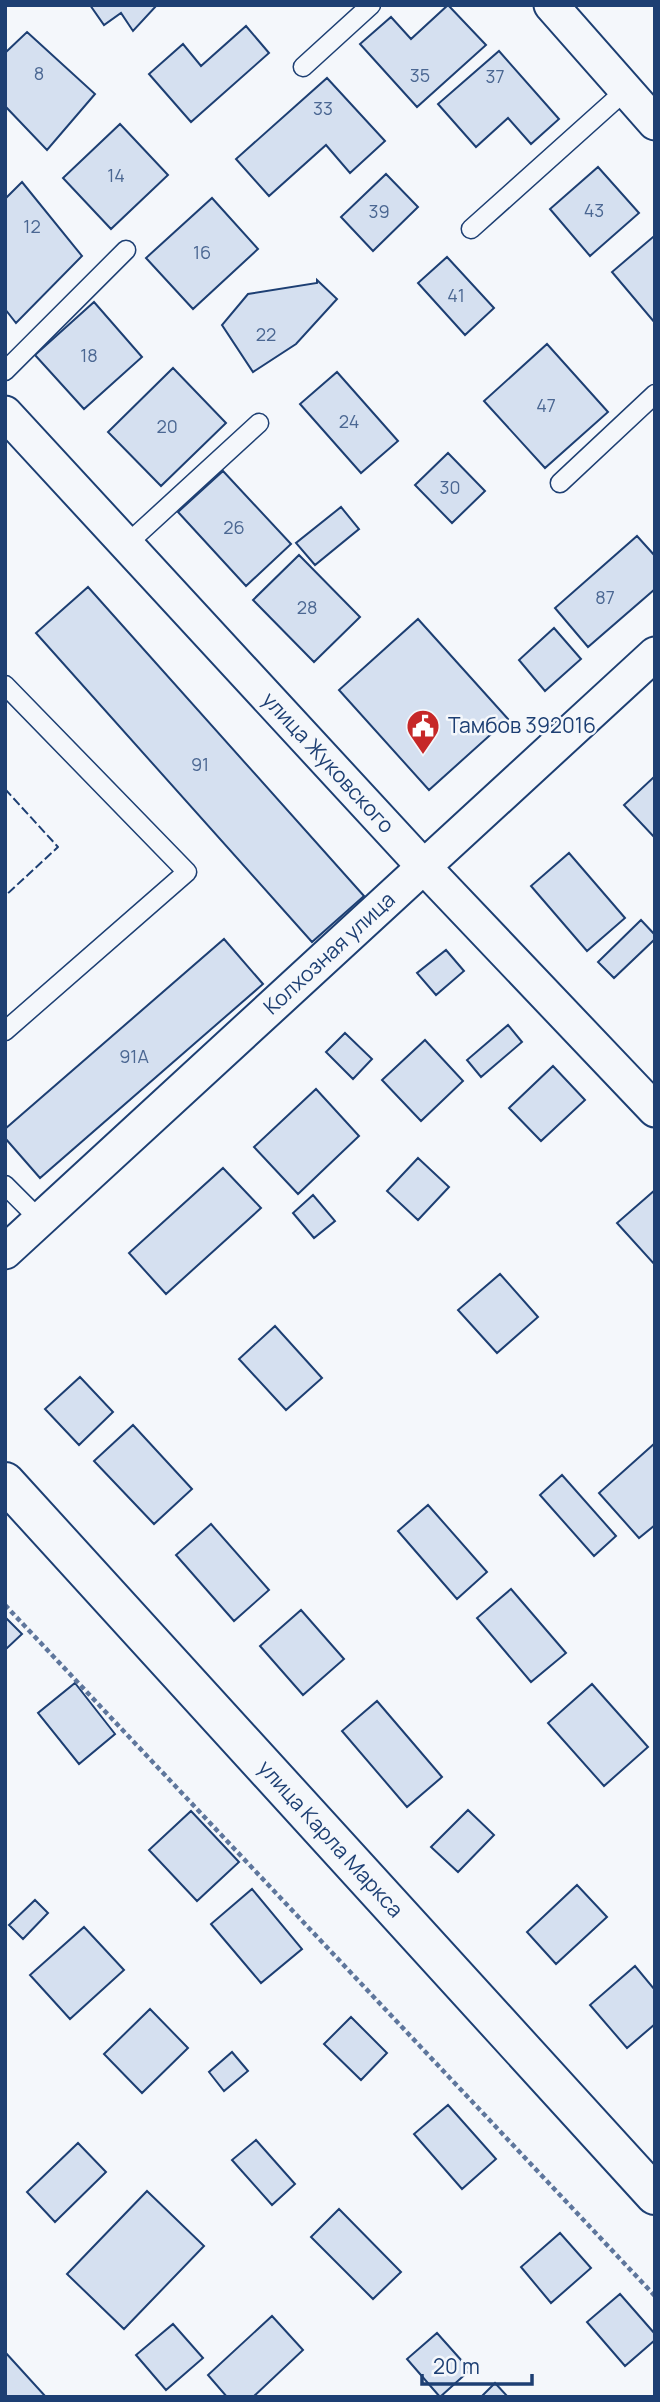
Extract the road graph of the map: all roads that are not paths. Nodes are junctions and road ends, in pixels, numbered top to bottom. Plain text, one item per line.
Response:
1 (371, 5) edge
2 (551, 5) edge
3 (303, 67) dead end
4 (625, 90) junction
5 (655, 123) edge
6 (471, 229) dead end
7 (127, 250) dead end
8 (5, 371) edge
9 (655, 394) edge
10 (5, 413) edge
11 (260, 423) dead end
12 (560, 483) dead end
13 (127, 544) junction
14 (655, 654) edge
15 (5, 685) edge
16 (424, 867) junction
17 (5, 1031) edge
18 (655, 1110) edge
19 (5, 1185) edge
20 (40, 1220) junction
21 (5, 1252) edge
22 (5, 1482) edge
23 (655, 2195) edge

1 - 3 lane
2 - 4 street
4 - 5 street
4 - 6 lane
7 - 8 lane
9 - 12 lane
10 - 13 street, улица Жуковского
11 - 13 lane
13 - 16 street, улица Жуковского
14 - 16 street, Колхозная улица
15 - 17 lane
16 - 18 street, улица Жуковского
16 - 20 street, Колхозная улица
19 - 20 lane
20 - 21 street, Колхозная улица
22 - 23 main road, улица Карла Маркса

